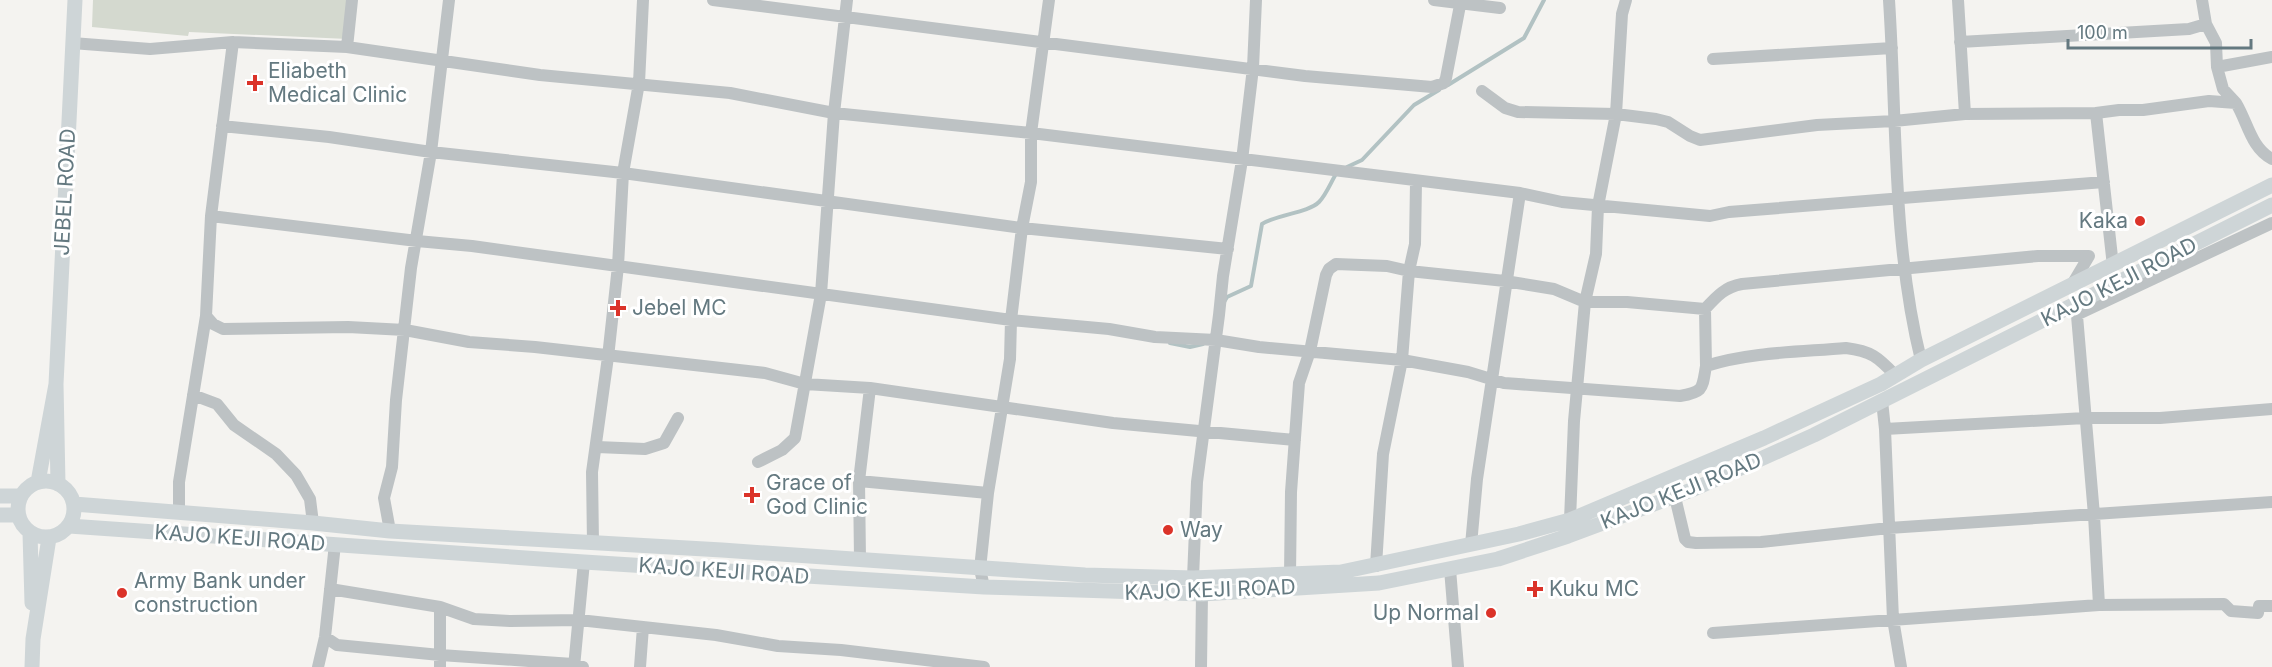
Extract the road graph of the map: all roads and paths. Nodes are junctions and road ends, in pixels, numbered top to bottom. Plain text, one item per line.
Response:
1 (75, 0) edge
2 (352, 0) edge
3 (449, 0) edge
4 (643, 0) edge
5 (713, 0) edge
6 (847, 0) edge
7 (1049, 0) edge
8 (1256, 0) edge
9 (1434, 0) edge
10 (1626, 0) edge
11 (1889, 0) edge
12 (1958, 0) edge
13 (2202, 0) edge
14 (1461, 2) edge
15 (1500, 8) dead end
16 (845, 17) junction
17 (2206, 24) junction
18 (233, 42) junction
19 (1044, 42) junction
20 (1960, 42) junction
21 (72, 44) junction
22 (347, 46) junction
23 (1892, 48) junction
24 (2272, 57) edge
25 (1713, 59) dead end
26 (441, 61) junction
27 (2217, 67) junction
28 (1253, 68) junction
29 (639, 83) junction
30 (1482, 91) dead end
31 (2236, 104) junction
32 (2096, 112) junction
33 (834, 113) junction
34 (1616, 114) junction
35 (1965, 114) junction
36 (1894, 121) junction
37 (222, 126) junction
38 (1031, 133) junction
39 (431, 152) junction
40 (2272, 159) edge
41 (1242, 160) junction
42 (623, 173) junction
43 (1416, 182) junction
44 (2104, 182) junction
45 (2272, 185) edge
46 (1520, 193) junction
47 (1898, 199) junction
48 (828, 202) junction
49 (2272, 205) edge
50 (1598, 206) junction
51 (211, 216) junction
52 (2272, 223) edge
53 (1022, 228) junction
54 (417, 242) junction
55 (1228, 249) junction
56 (618, 266) junction
57 (2113, 266) junction
58 (1905, 268) junction
59 (1409, 271) junction
60 (1505, 281) junction
61 (2073, 283) junction
62 (821, 294) junction
63 (1585, 302) junction
64 (1705, 309) junction
65 (2076, 310) junction
66 (206, 316) junction
67 (1011, 320) junction
68 (405, 330) junction
69 (1216, 340) junction
70 (1310, 351) junction
71 (608, 357) junction
72 (1402, 360) junction
73 (1921, 360) junction
74 (1706, 366) junction
75 (1894, 375) junction
76 (1492, 378) junction
77 (56, 384) junction
78 (805, 384) junction
79 (870, 388) junction
80 (1577, 388) junction
81 (193, 396) junction
82 (1882, 401) junction
83 (1002, 408) junction
84 (2272, 409) edge
85 (678, 418) dead end
86 (2085, 418) junction
87 (1885, 429) junction
88 (1203, 432) junction
89 (1295, 440) junction
90 (597, 447) junction
91 (758, 462) dead end
92 (859, 481) junction
93 (38, 482) junction
94 (58, 484) junction
95 (1637, 492) junction
96 (988, 494) junction
97 (0, 496) edge
98 (21, 496) junction
99 (1675, 496) junction
100 (2272, 502) edge
101 (74, 504) junction
102 (1641, 510) junction
103 (179, 512) junction
104 (0, 515) edge
105 (18, 515) junction
106 (2094, 515) junction
107 (1570, 520) junction
108 (313, 523) junction
109 (69, 526) junction
110 (1889, 528) junction
111 (390, 531) junction
112 (30, 533) junction
113 (49, 538) junction
114 (593, 543) junction
115 (335, 544) junction
116 (1471, 545) junction
117 (860, 559) junction
118 (584, 562) junction
119 (1376, 566) junction
120 (980, 569) junction
121 (1450, 569) junction
122 (1290, 576) junction
123 (1193, 578) junction
124 (984, 587) junction
125 (330, 589) junction
126 (1202, 594) junction
127 (2099, 605) junction
128 (2272, 606) edge
129 (440, 607) junction
130 (1893, 619) junction
131 (579, 620) junction
132 (644, 627) junction
133 (1713, 633) dead end
134 (325, 637) junction
135 (33, 639) junction
136 (440, 661) edge
137 (577, 666) edge
138 (32, 667) edge
139 (318, 667) edge
140 (640, 667) edge
141 (984, 667) edge
142 (1201, 667) edge
143 (1458, 667) edge
144 (1901, 667) edge

1 - 21 main road, JEBEL ROAD
2 - 22 street
3 - 26 street
4 - 29 street
5 - 16 street
6 - 16 street
7 - 19 street
8 - 28 street
9 - 14 street
10 - 34 street
11 - 23 street
12 - 20 street
13 - 17 street
14 - 15 street
14 - 28 street
16 - 19 street
16 - 33 street
17 - 20 street
17 - 27 street
18 - 21 street
18 - 22 street
18 - 37 street
19 - 28 street
19 - 38 street
20 - 35 street
21 - 77 main road, JEBEL ROAD
22 - 26 street
23 - 25 street
23 - 36 street
24 - 27 street
26 - 29 street
26 - 39 street
27 - 31 street
28 - 41 street
29 - 33 street
29 - 42 street
30 - 34 street
31 - 32 street
31 - 40 street
32 - 35 street
32 - 44 street
33 - 38 street
33 - 48 street
34 - 36 street
34 - 50 street
35 - 36 street
36 - 47 street
37 - 39 street
37 - 51 street
38 - 41 street
38 - 53 street
39 - 42 street
39 - 54 street
41 - 43 street
41 - 55 street
42 - 48 street
42 - 56 street
43 - 46 street
43 - 59 street
44 - 47 street
44 - 57 street
45 - 57 main road, KAJO KEJI ROAD
46 - 50 street
46 - 60 street
47 - 50 street
47 - 58 street
48 - 53 street
48 - 62 street
49 - 65 main road, KAJO KEJI ROAD
50 - 63 street
51 - 54 street
51 - 66 street
52 - 65 street
53 - 55 street
53 - 67 street
54 - 56 street
54 - 68 street
55 - 69 street
56 - 62 street
56 - 71 street
57 - 61 main road, KAJO KEJI ROAD
58 - 61 street
58 - 64 street
58 - 73 street
59 - 60 street
59 - 70 street
59 - 72 street
60 - 63 street
60 - 76 street
61 - 73 main road, KAJO KEJI ROAD
62 - 67 street
62 - 78 street
63 - 64 street
63 - 80 street
64 - 74 street
65 - 82 main road, KAJO KEJI ROAD
65 - 86 street
66 - 68 street
66 - 81 street
67 - 69 street
67 - 83 street
68 - 71 street
68 - 111 street
69 - 70 street
69 - 88 street
70 - 72 street
70 - 89 street
71 - 78 street
71 - 90 street
72 - 76 street
72 - 119 street
73 - 75 main road, KAJO KEJI ROAD
74 - 75 street
74 - 80 street
75 - 95 main road, KAJO KEJI ROAD
76 - 80 street
76 - 116 street
77 - 93 main road, JEBEL ROAD
77 - 94 main road, JEBEL ROAD
78 - 79 street
78 - 91 street
79 - 83 street
79 - 92 street
80 - 107 street
81 - 103 street
81 - 108 street
82 - 87 street
82 - 99 main road, KAJO KEJI ROAD
83 - 88 street
83 - 96 street
84 - 86 street
85 - 90 street
86 - 87 street
86 - 106 street
87 - 110 street
88 - 89 street
88 - 123 street
89 - 122 street
90 - 114 street
92 - 96 street
92 - 117 street
93 - 94 main road
93 - 98 main road
94 - 101 main road
95 - 102 street
95 - 107 main road, KAJO KEJI ROAD
96 - 120 street
97 - 98 main road
98 - 105 main road
99 - 102 main road, KAJO KEJI ROAD
99 - 110 street
100 - 106 street
101 - 103 main road, KAJO KEJI ROAD
101 - 109 main road
102 - 121 main road, KAJO KEJI ROAD
103 - 108 main road, KAJO KEJI ROAD
104 - 105 main road
105 - 112 main road
106 - 110 street
106 - 127 street
107 - 116 main road, KAJO KEJI ROAD
108 - 111 main road, KAJO KEJI ROAD
109 - 113 main road
109 - 115 main road, KAJO KEJI ROAD
110 - 130 street
111 - 114 main road, KAJO KEJI ROAD
112 - 113 main road
112 - 135 main road
113 - 135 main road
114 - 117 main road, KAJO KEJI ROAD
115 - 118 main road, KAJO KEJI ROAD
115 - 125 street
116 - 119 main road, KAJO KEJI ROAD
117 - 120 main road, KAJO KEJI ROAD
118 - 124 main road, KAJO KEJI ROAD
118 - 131 street
119 - 122 main road, KAJO KEJI ROAD
120 - 123 main road, KAJO KEJI ROAD
120 - 124 street
121 - 126 main road, KAJO KEJI ROAD
121 - 143 street
122 - 123 main road, KAJO KEJI ROAD
124 - 126 main road, KAJO KEJI ROAD
125 - 129 street
125 - 134 street
126 - 142 street
127 - 128 street
127 - 130 street
129 - 131 street
129 - 136 street
130 - 133 street
130 - 144 street
131 - 132 street
131 - 137 street
132 - 140 street
132 - 141 street
134 - 136 street
134 - 139 street
135 - 138 main road
136 - 137 street

